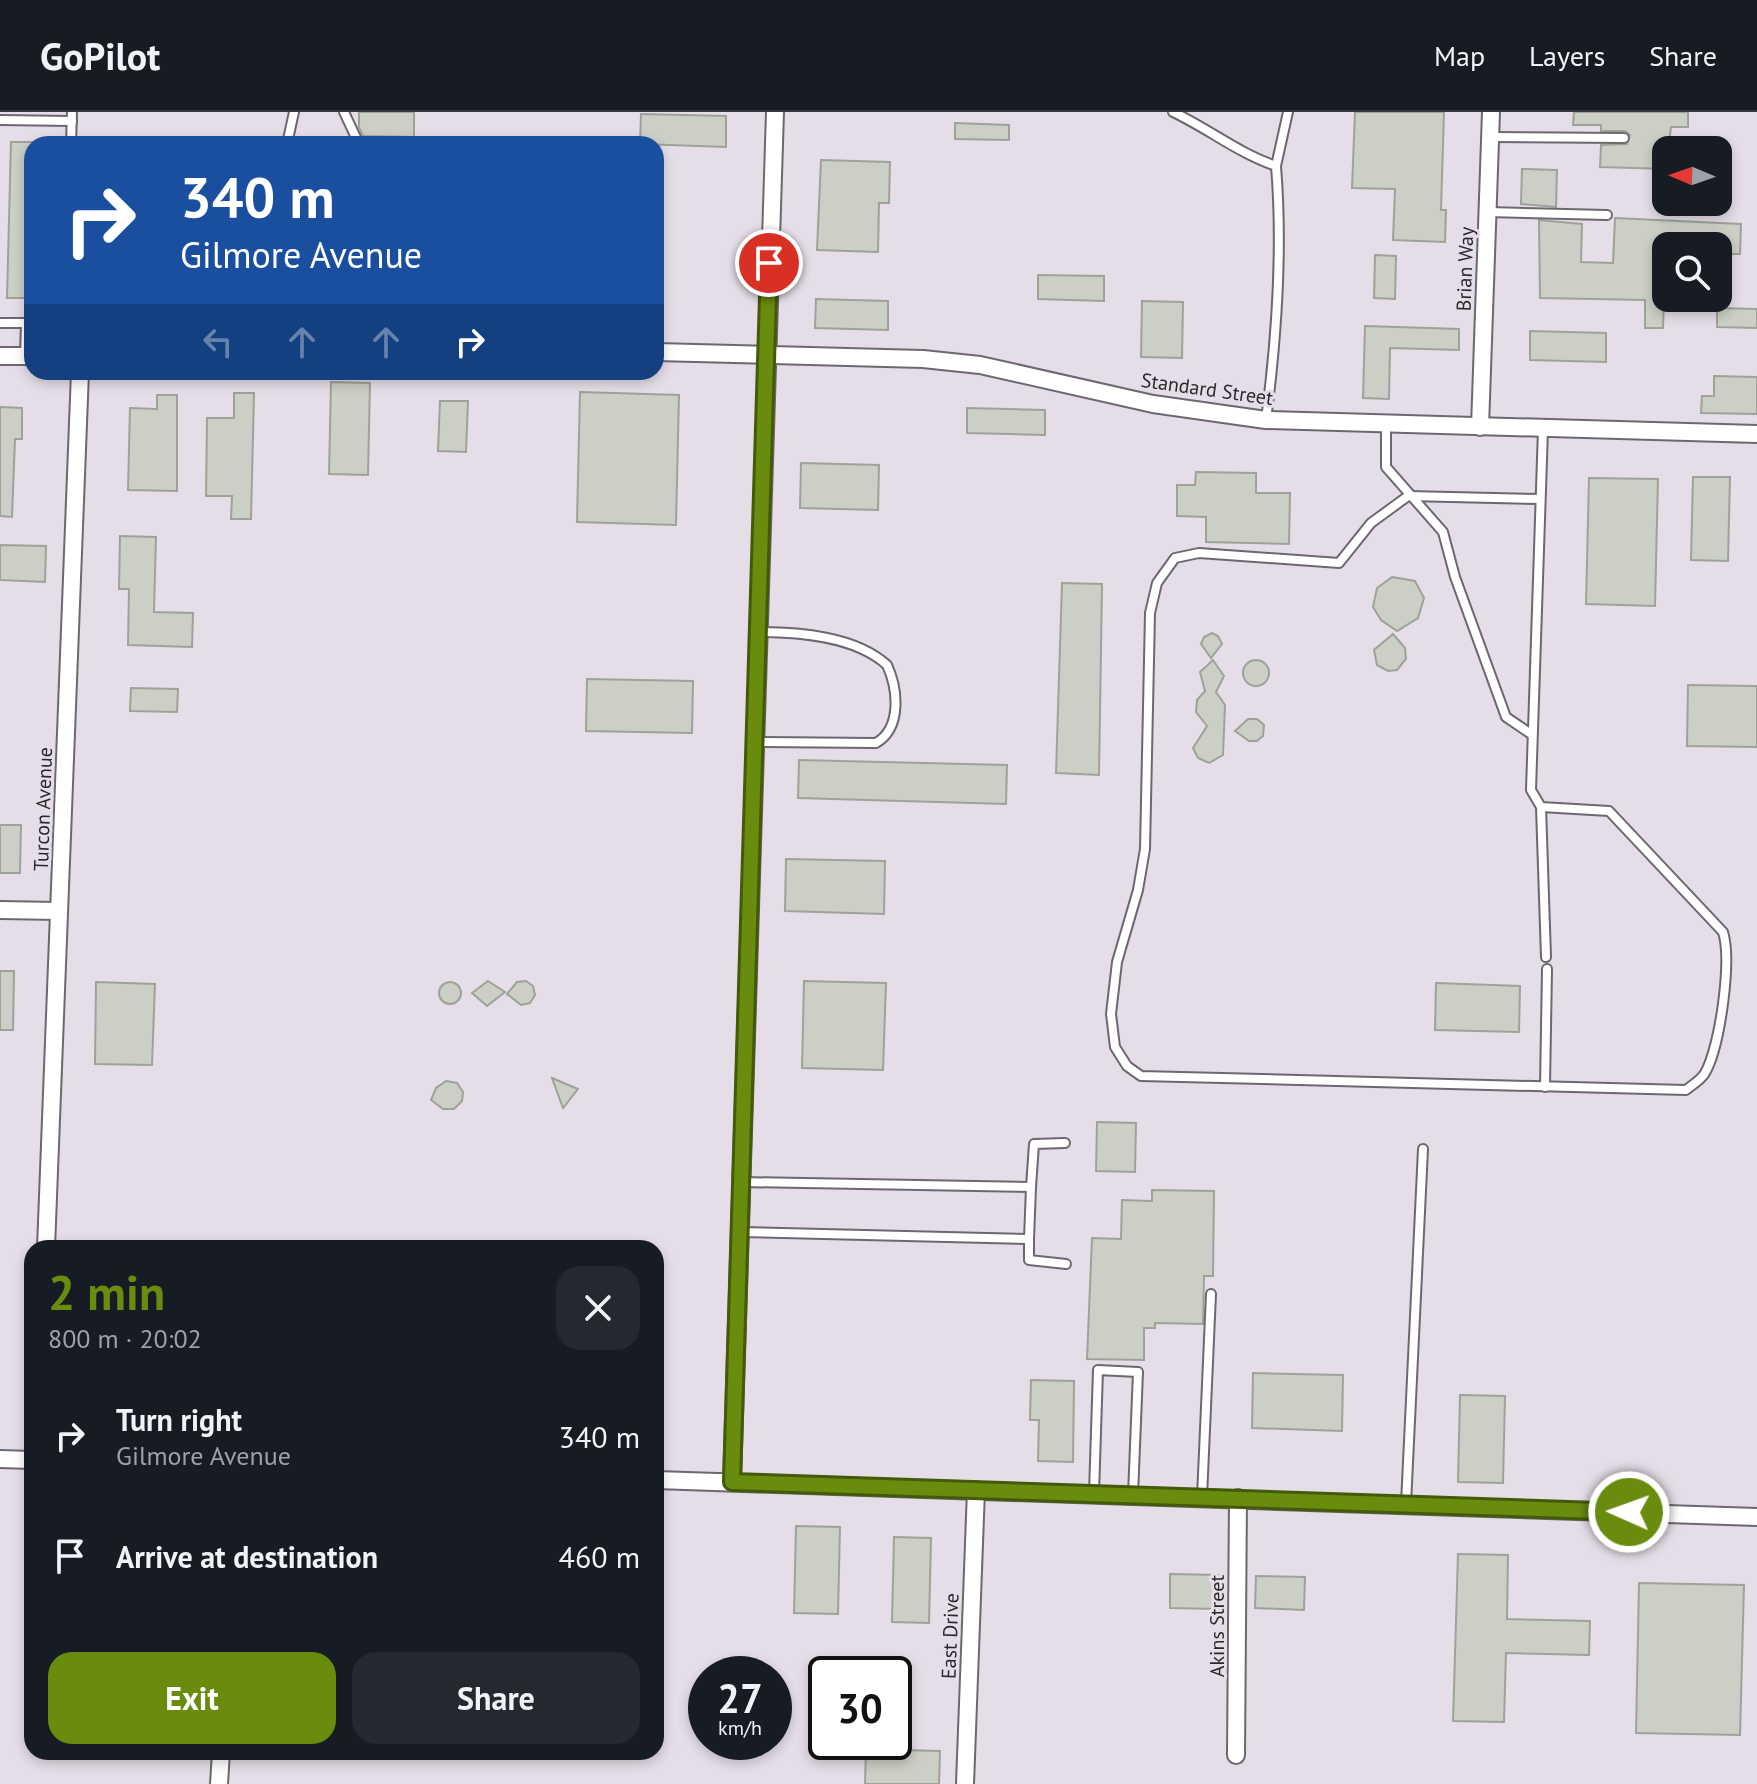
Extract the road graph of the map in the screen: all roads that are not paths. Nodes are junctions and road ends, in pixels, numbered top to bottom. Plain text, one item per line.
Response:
1 (294, 112) edge
2 (344, 112) edge
3 (775, 112) edge
4 (1173, 112) edge
5 (1288, 112) edge
6 (1491, 112) edge
7 (72, 117) edge
8 (0, 120) edge
9 (289, 136) edge
10 (355, 136) edge
11 (1490, 137) junction
12 (1624, 138) dead end
13 (1276, 166) junction
14 (1487, 212) junction
15 (1607, 215) dead end
16 (0, 323) edge
17 (24, 323) edge
18 (664, 352) edge
19 (765, 354) junction
20 (0, 356) edge
21 (24, 356) edge
22 (80, 380) edge
23 (1266, 420) junction
24 (1386, 424) junction
25 (1480, 427) junction
26 (1543, 429) junction
27 (1757, 434) edge
28 (1408, 496) junction
29 (1540, 499) junction
30 (757, 632) junction
31 (1531, 734) junction
32 (754, 742) junction
33 (1541, 807) junction
34 (0, 910) edge
35 (59, 911) junction
36 (1546, 957) dead end
37 (1547, 969) dead end
38 (1545, 1087) junction
39 (1065, 1143) dead end
40 (1423, 1149) dead end
41 (741, 1182) junction
42 (1031, 1187) junction
43 (740, 1232) junction
44 (1029, 1239) junction
45 (46, 1240) edge
46 (1066, 1264) dead end
47 (1211, 1294) dead end
48 (0, 1459) edge
49 (24, 1460) edge
50 (664, 1480) edge
51 (732, 1482) junction
52 (976, 1490) junction
53 (1094, 1493) junction
54 (1133, 1495) junction
55 (1202, 1497) junction
56 (1238, 1498) junction
57 (1406, 1504) junction
58 (1757, 1517) edge
59 (1236, 1755) dead end
60 (220, 1760) edge
61 (219, 1784) edge
62 (965, 1784) edge

1 - 9 lane
2 - 10 lane
3 - 19 street
4 - 13 lane
5 - 13 lane
6 - 11 street, Brian Way
7 - 8 lane
11 - 12 lane
11 - 14 street, Brian Way
13 - 23 lane
14 - 15 lane
14 - 25 street, Brian Way
16 - 17 lane
18 - 19 street, Standard Street
19 - 23 street, Standard Street
19 - 30 street
20 - 21 street
22 - 35 street, Turcon Avenue
23 - 24 street, Standard Street
24 - 25 street, Standard Street
24 - 28 lane
25 - 26 street, Standard Street
26 - 27 street, Standard Street
26 - 29 lane
28 - 29 lane
28 - 31 lane
28 - 38 lane
29 - 31 lane
30 - 32 street
30 - 32 lane
31 - 33 lane
32 - 41 street
33 - 36 lane
33 - 38 lane
34 - 35 street
35 - 45 street, Turcon Avenue
37 - 38 lane
39 - 42 lane
40 - 57 lane
41 - 42 lane
41 - 43 street
42 - 44 lane
43 - 44 lane
43 - 51 street
44 - 46 lane
47 - 55 lane
48 - 49 street
50 - 51 street
51 - 52 street
52 - 53 street
52 - 62 street, East Drive
53 - 54 street
53 - 54 lane
54 - 55 street
55 - 56 street
56 - 57 street
56 - 59 street, Akins Street
57 - 58 street
60 - 61 street

